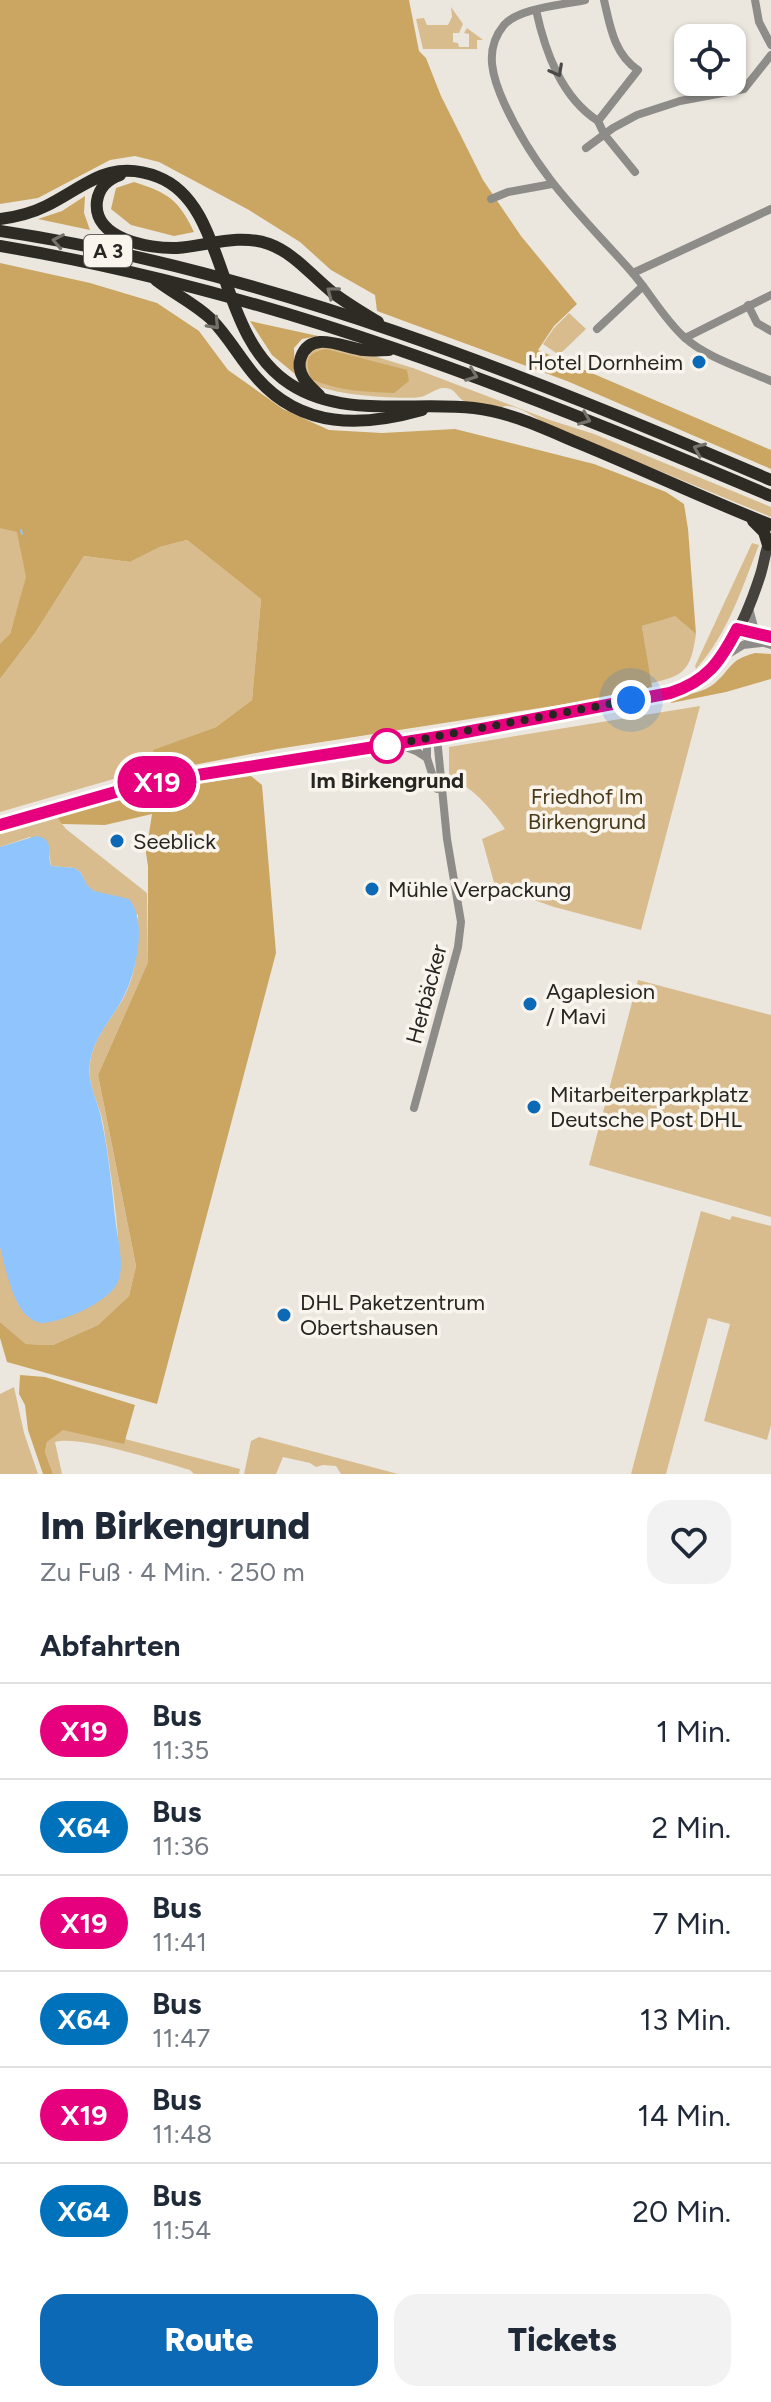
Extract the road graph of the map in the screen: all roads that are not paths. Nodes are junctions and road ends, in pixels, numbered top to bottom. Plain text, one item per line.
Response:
1 (585, 0) edge
2 (604, 0) edge
3 (755, 0) edge
4 (536, 10) junction
5 (771, 45) edge
6 (771, 55) edge
7 (598, 121) junction
8 (604, 134) junction
9 (586, 148) dead end
10 (635, 172) dead end
11 (151, 175) junction
12 (552, 184) junction
13 (491, 199) dead end
14 (771, 209) edge
15 (0, 219) edge
16 (0, 231) edge
17 (0, 246) edge
18 (633, 273) junction
19 (153, 277) junction
20 (643, 286) junction
21 (771, 295) edge
22 (748, 305) junction
23 (597, 329) dead end
24 (771, 331) edge
25 (398, 333) junction
26 (685, 338) junction
27 (398, 349) junction
28 (771, 381) edge
29 (324, 400) junction
30 (441, 406) junction
31 (771, 480) edge
32 (771, 496) edge
33 (748, 516) junction
34 (771, 525) edge
35 (770, 546) edge
36 (748, 606) junction
37 (737, 629) junction
38 (766, 639) edge
39 (771, 645) edge
40 (722, 657) junction
41 (432, 738) junction
42 (397, 744) junction
43 (427, 758) junction
44 (443, 808) junction
45 (0, 825) edge
46 (414, 1108) dead end

1 - 4 street
2 - 7 street
3 - 5 street
4 -> 7 street
4 - 12 street
6 - 8 street
7 - 8 street
8 - 9 street
8 - 10 street
11 - 15 highway
25 -> 11 highway
11 - 29 highway
12 - 13 street
12 - 18 street
14 - 18 street
25 -> 16 highway, A 3
17 - 19 highway, A 3
18 - 20 street
19 - 27 highway, A 3
19 -> 30 highway
20 - 23 street
20 - 26 street
21 - 22 street
22 - 24 street
22 - 26 street
31 -> 25 highway, A 3
26 - 28 street
27 - 29 highway
27 -> 32 highway, A 3
29 - 30 highway
30 - 33 highway
33 - 34 highway
33 - 35 highway
35 - 36 main road
36 - 37 main road
36 - 38 street
37 - 38 street
37 - 40 main road
38 - 39 street
38 - 40 street
40 - 41 main road
41 - 42 main road
41 - 43 street
41 - 44 street
42 - 43 street
42 - 45 main road
43 - 44 street
44 - 46 street, Herbäcker

